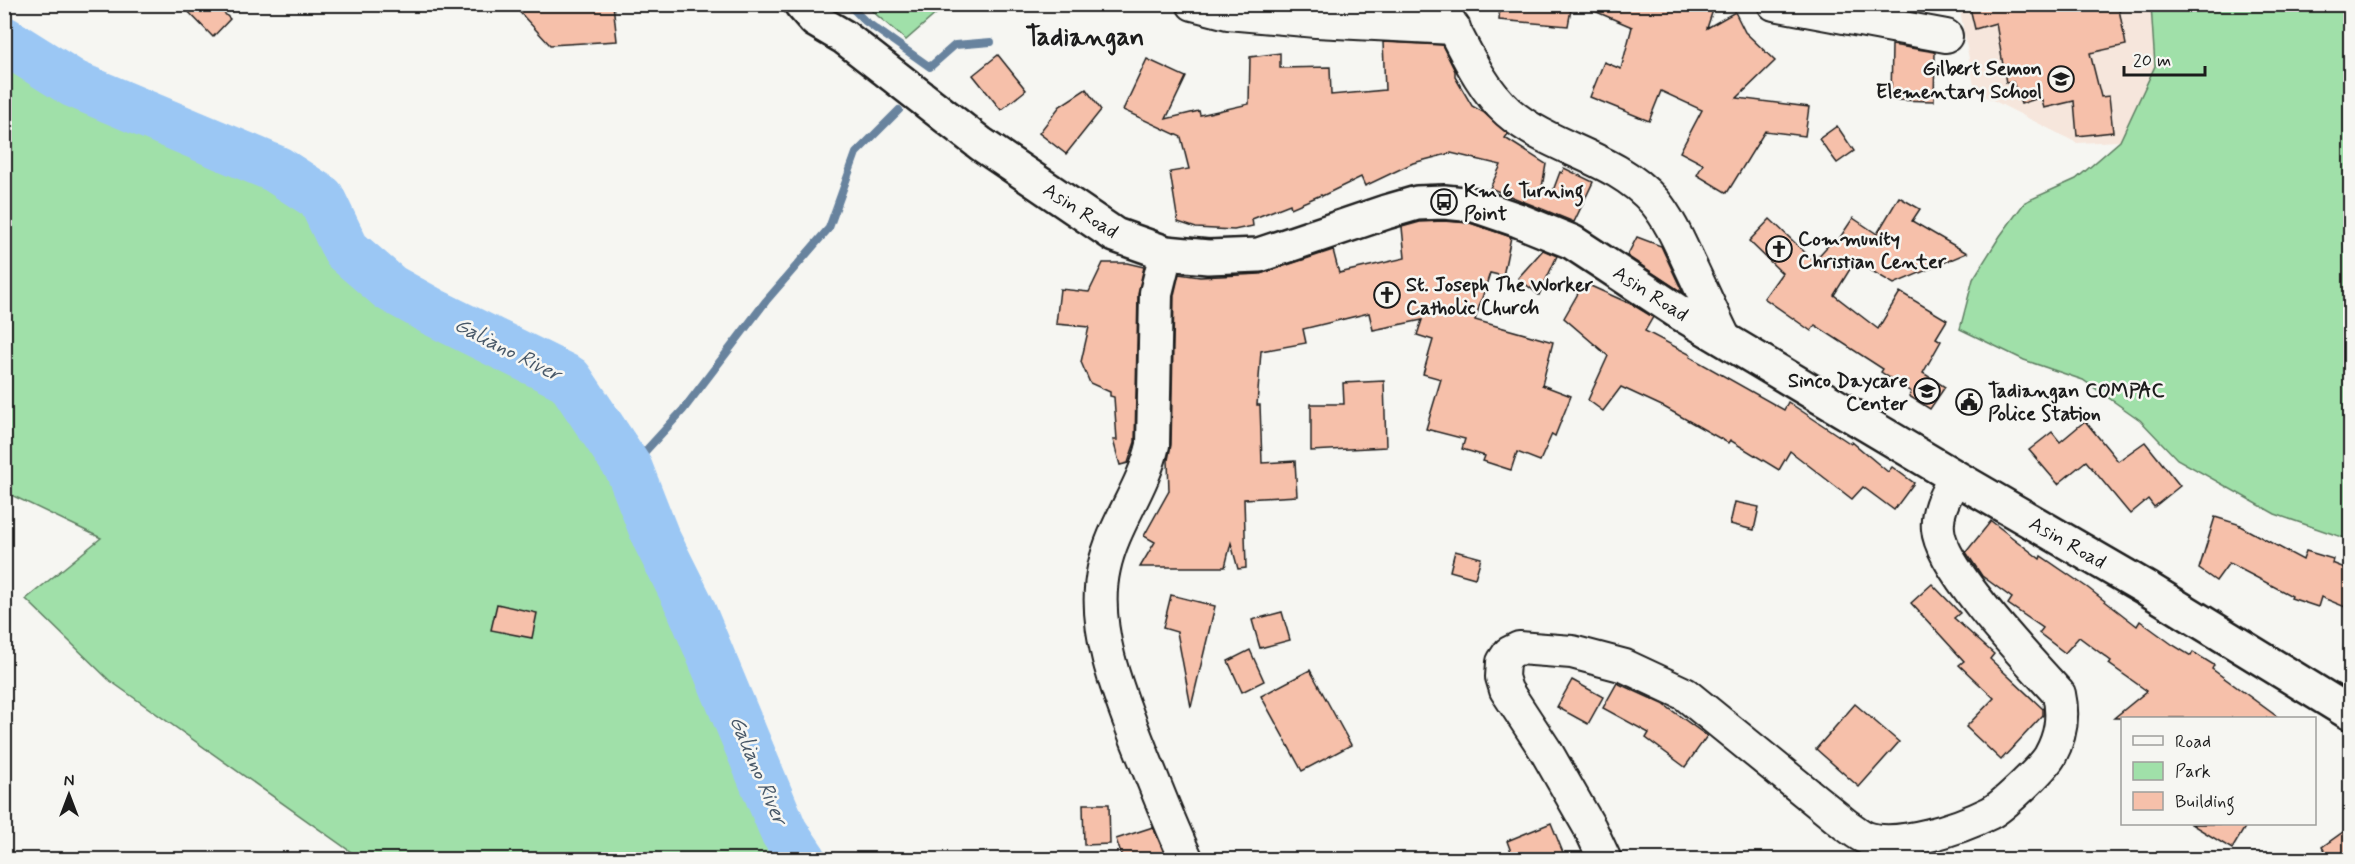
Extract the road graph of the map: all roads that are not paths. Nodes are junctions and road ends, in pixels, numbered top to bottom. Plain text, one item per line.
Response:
1 (801, 4) edge
2 (1193, 4) edge
3 (1773, 4) edge
4 (1447, 16) edge
5 (1946, 36) dead end
6 (1166, 253) junction
7 (1725, 339) junction
8 (1955, 477) junction
9 (2350, 713) edge
10 (1891, 850) edge
11 (1187, 860) edge
12 (1605, 860) edge

1 - 6 main road, Asin Road
2 - 4 street
3 - 5 street
4 - 7 street
6 - 7 main road, Asin Road
6 - 11 street
7 - 8 main road, Asin Road
8 - 9 main road, Asin Road
8 - 10 street
10 - 12 street

